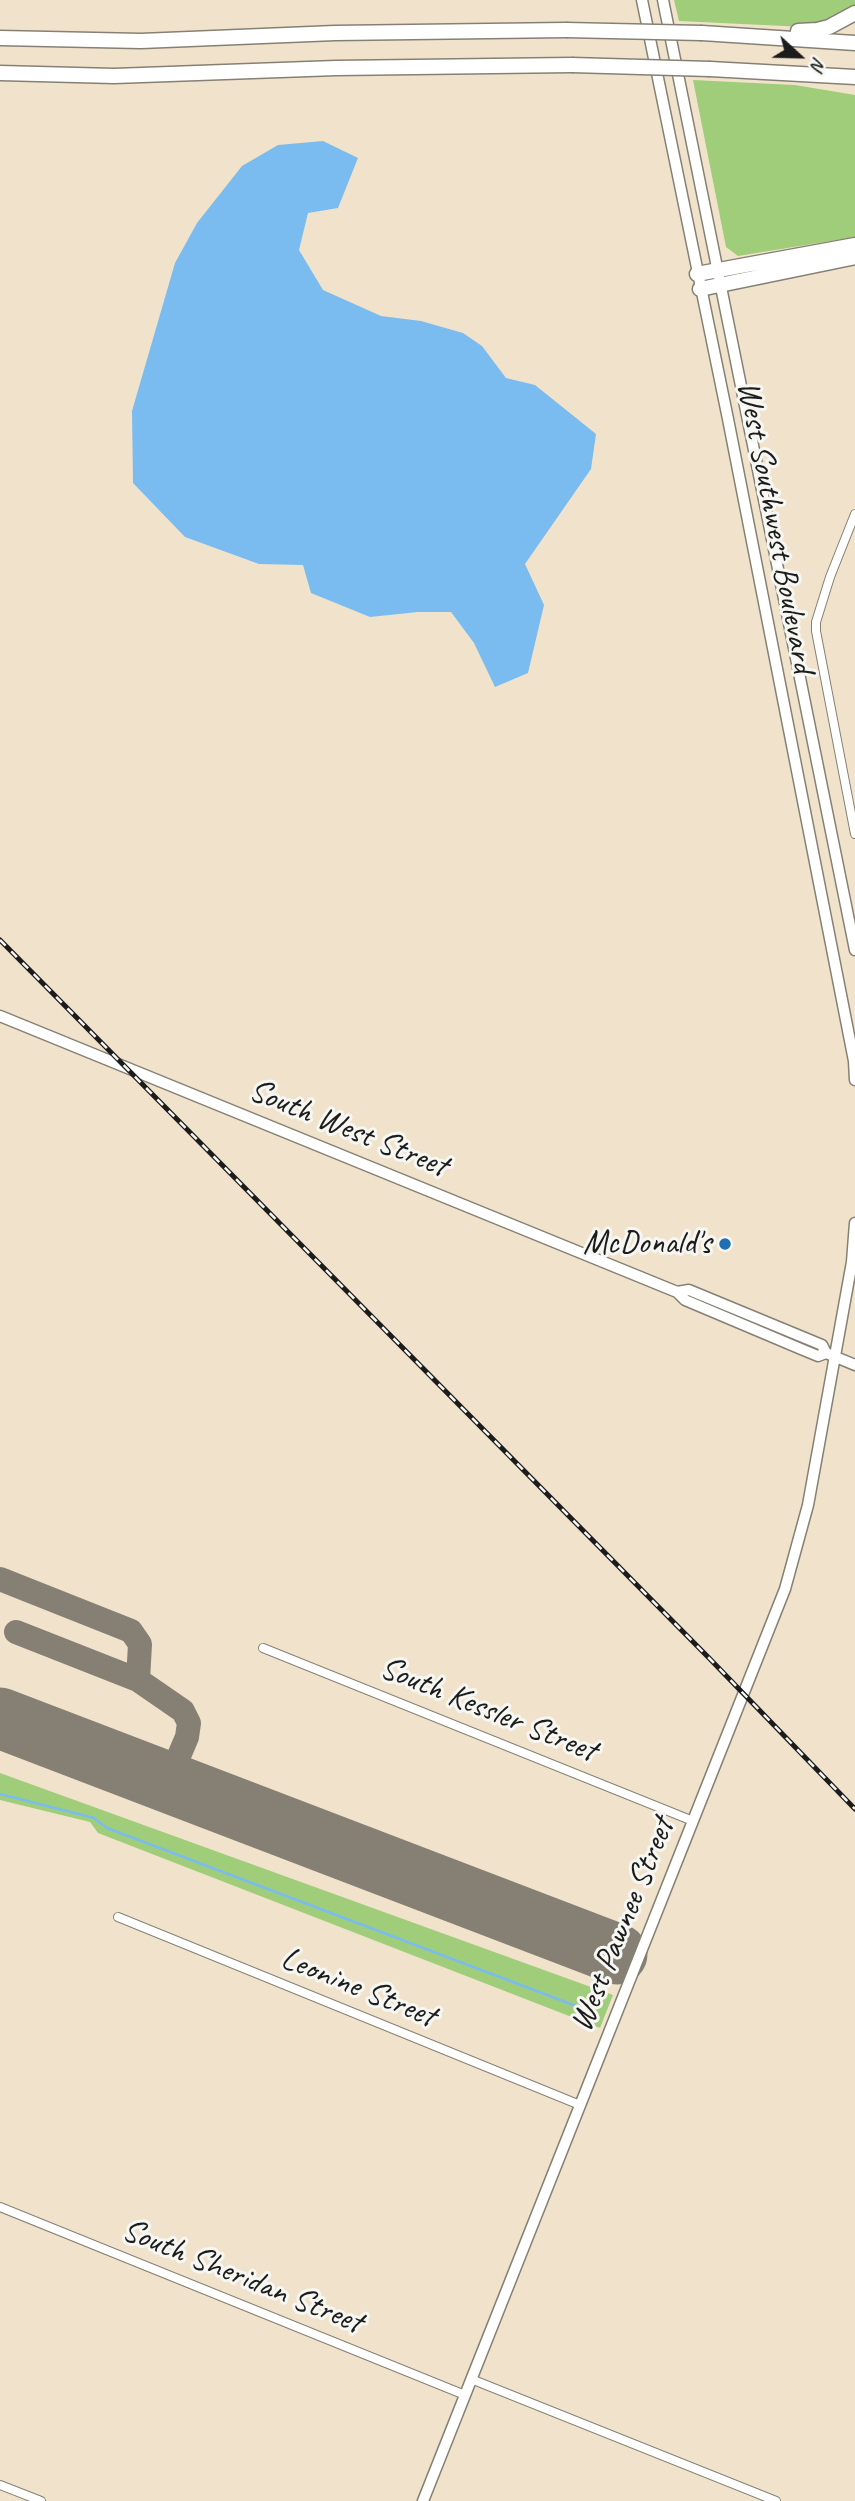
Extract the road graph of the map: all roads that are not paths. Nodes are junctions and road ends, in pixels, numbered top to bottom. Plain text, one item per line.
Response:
1 (642, 0) edge
2 (663, 0) edge
3 (855, 13) edge
4 (737, 34) junction
5 (0, 38) edge
6 (855, 43) edge
7 (778, 71) junction
8 (0, 73) edge
9 (855, 77) edge
10 (855, 86) edge
11 (855, 245) edge
12 (855, 257) edge
13 (717, 270) junction
14 (698, 281) junction
15 (720, 285) junction
16 (855, 514) edge
17 (855, 834) edge
18 (855, 950) edge
19 (0, 1016) edge
20 (855, 1063) edge
21 (855, 1080) edge
22 (855, 1223) edge
23 (831, 1355) junction
24 (855, 1365) edge
25 (264, 1648) dead end
26 (693, 1821) junction
27 (118, 1917) dead end
28 (580, 2105) junction
29 (0, 2207) edge
30 (471, 2379) junction
31 (465, 2395) junction
32 (0, 2485) edge
33 (41, 2501) edge
34 (423, 2501) edge
35 (776, 2501) edge

1 - 14 main road, West Southwest Boulevard
2 - 13 main road, West Southwest Boulevard
3 - 4 highway
4 - 5 highway, bridge
4 - 6 highway
7 - 8 highway, bridge
7 - 9 highway
7 - 10 highway
11 - 13 highway
12 - 15 highway
13 - 14 highway
13 - 15 main road, West Southwest Boulevard
14 - 15 highway
14 - 20 main road, West Southwest Boulevard
15 - 18 main road, West Southwest Boulevard
16 - 17 street
19 - 23 main road, South West Street
20 - 21 main road, West Southwest Boulevard
22 - 23 main road, West Pawnee Street
23 - 24 main road, South West Street
23 - 26 main road, West Pawnee Street
25 - 26 street, South Kessler Street
26 - 28 main road, West Pawnee Street
27 - 28 street, Leonine Street
28 - 30 main road, West Pawnee Street
29 - 31 street, South Sheridan Street
30 - 31 main road, West Pawnee Street
30 - 35 street
31 - 34 main road, West Pawnee Street
32 - 33 street

